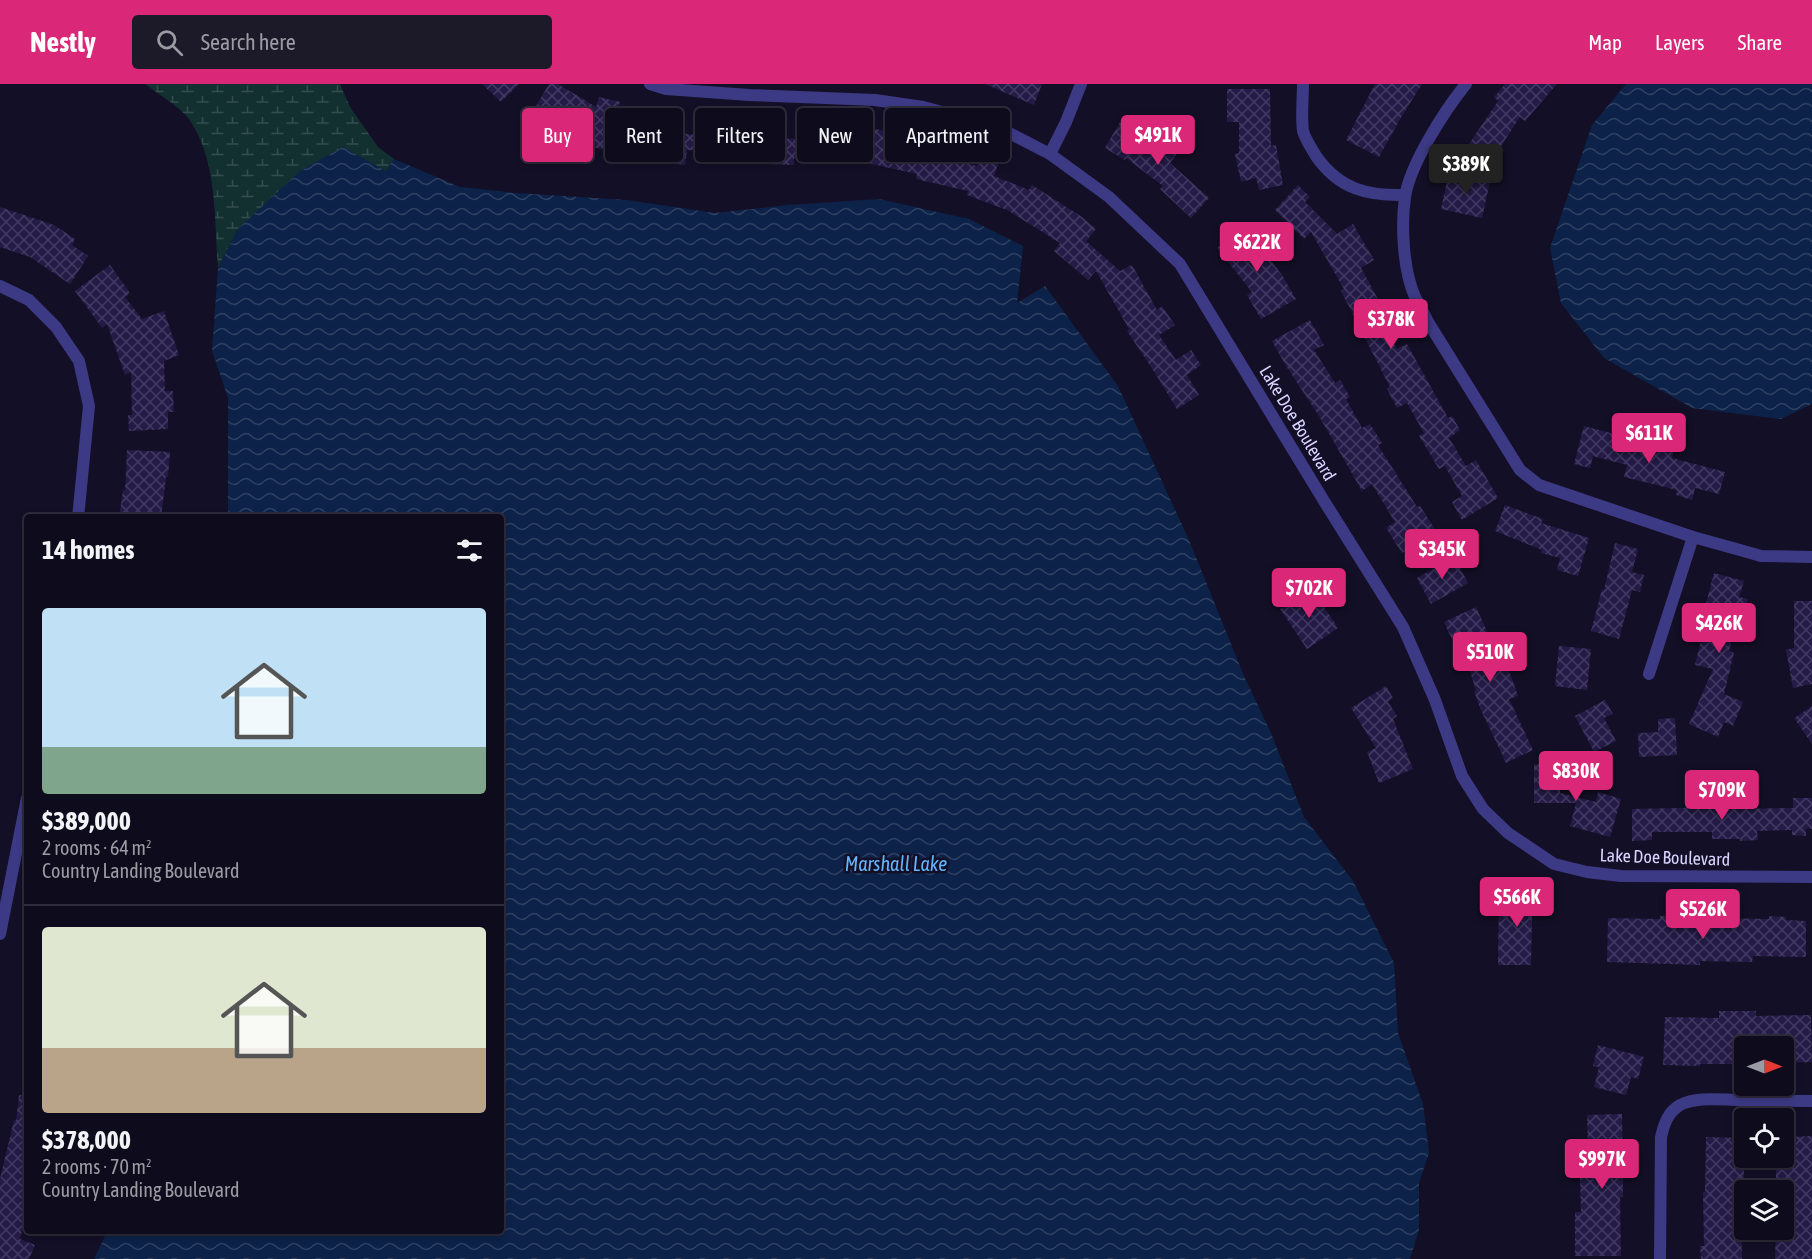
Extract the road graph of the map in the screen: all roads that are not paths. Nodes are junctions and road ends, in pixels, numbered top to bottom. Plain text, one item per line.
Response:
1 (650, 84) edge
2 (1082, 84) edge
3 (1303, 84) edge
4 (1466, 84) edge
5 (1050, 154) junction
6 (1405, 195) junction
7 (0, 286) edge
8 (78, 514) edge
9 (1693, 537) junction
10 (1812, 557) edge
11 (1649, 674) dead end
12 (24, 813) edge
13 (1812, 877) edge
14 (0, 934) edge
15 (1812, 1101) edge
16 (1660, 1259) edge

1 - 5 street, Lake Doe Boulevard
2 - 5 street
3 - 6 street
4 - 6 street
5 - 13 street, Lake Doe Boulevard
6 - 9 street
7 - 8 street
9 - 10 street
9 - 11 street
12 - 14 street
15 - 16 street

